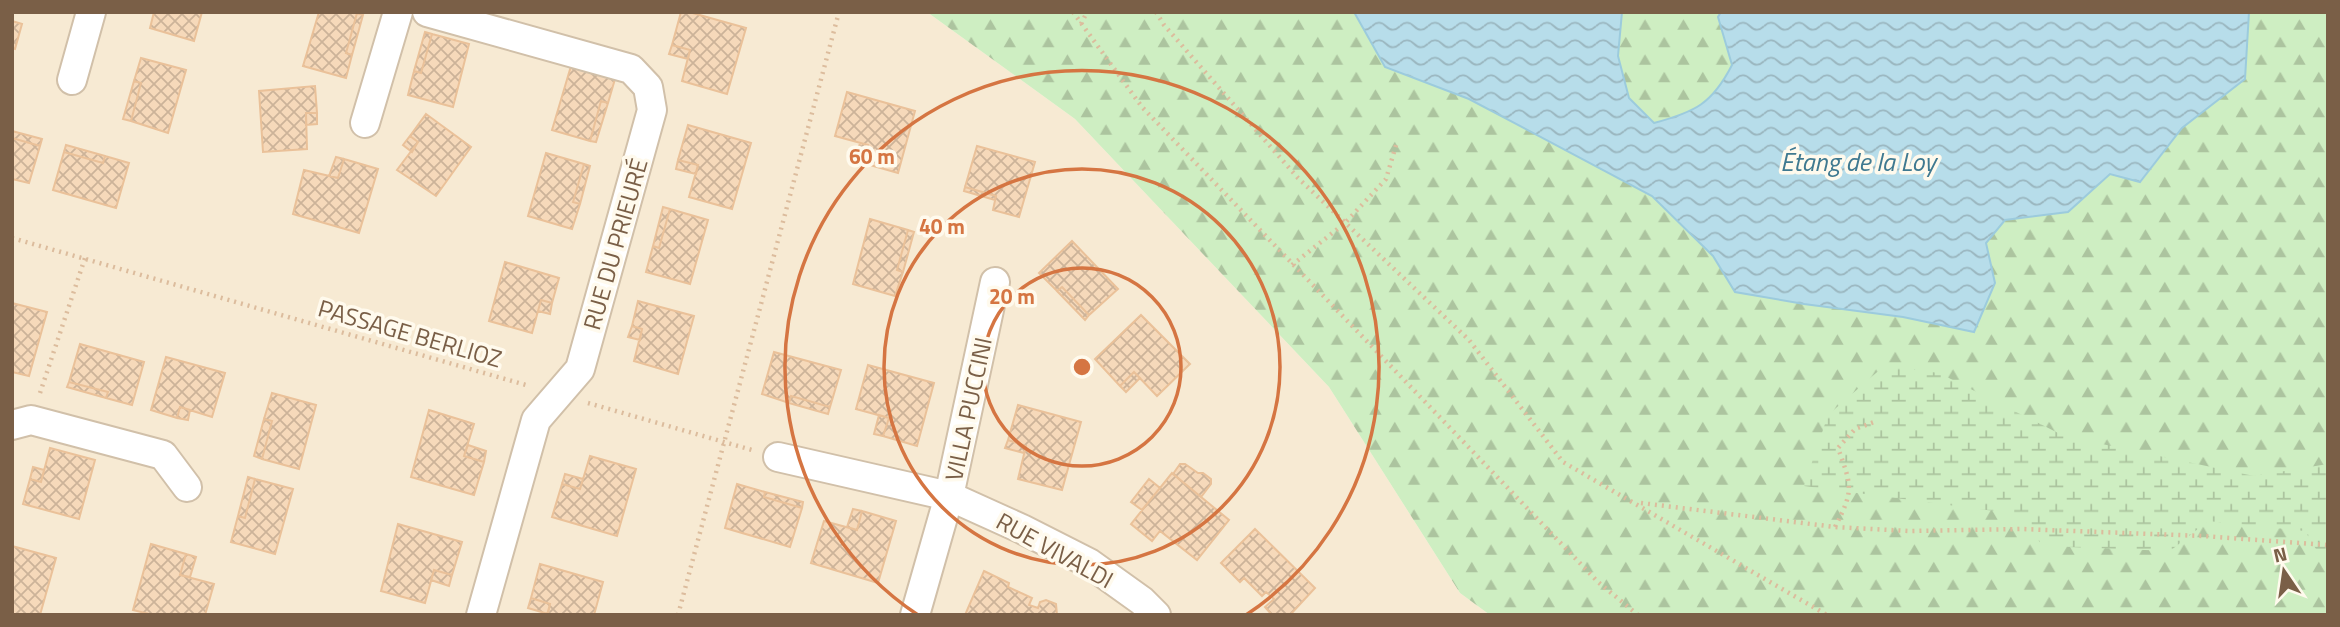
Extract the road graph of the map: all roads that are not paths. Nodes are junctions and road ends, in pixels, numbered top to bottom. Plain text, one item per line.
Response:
1 (91, 12) edge
2 (398, 12) edge
3 (427, 12) edge
4 (72, 80) dead end
5 (365, 123) dead end
6 (995, 282) dead end
7 (21, 422) edge
8 (778, 457) dead end
9 (187, 487) dead end
10 (949, 496) junction
11 (481, 615) edge
12 (915, 615) edge
13 (1156, 615) edge

1 - 4 street
2 - 5 street
3 - 11 street, RUE DU PRIEURÉ
6 - 10 street, VILLA PUCCINI
7 - 9 street
8 - 10 street, RUE VIVALDI
10 - 12 street, VILLA PUCCINI
10 - 13 street, RUE VIVALDI

